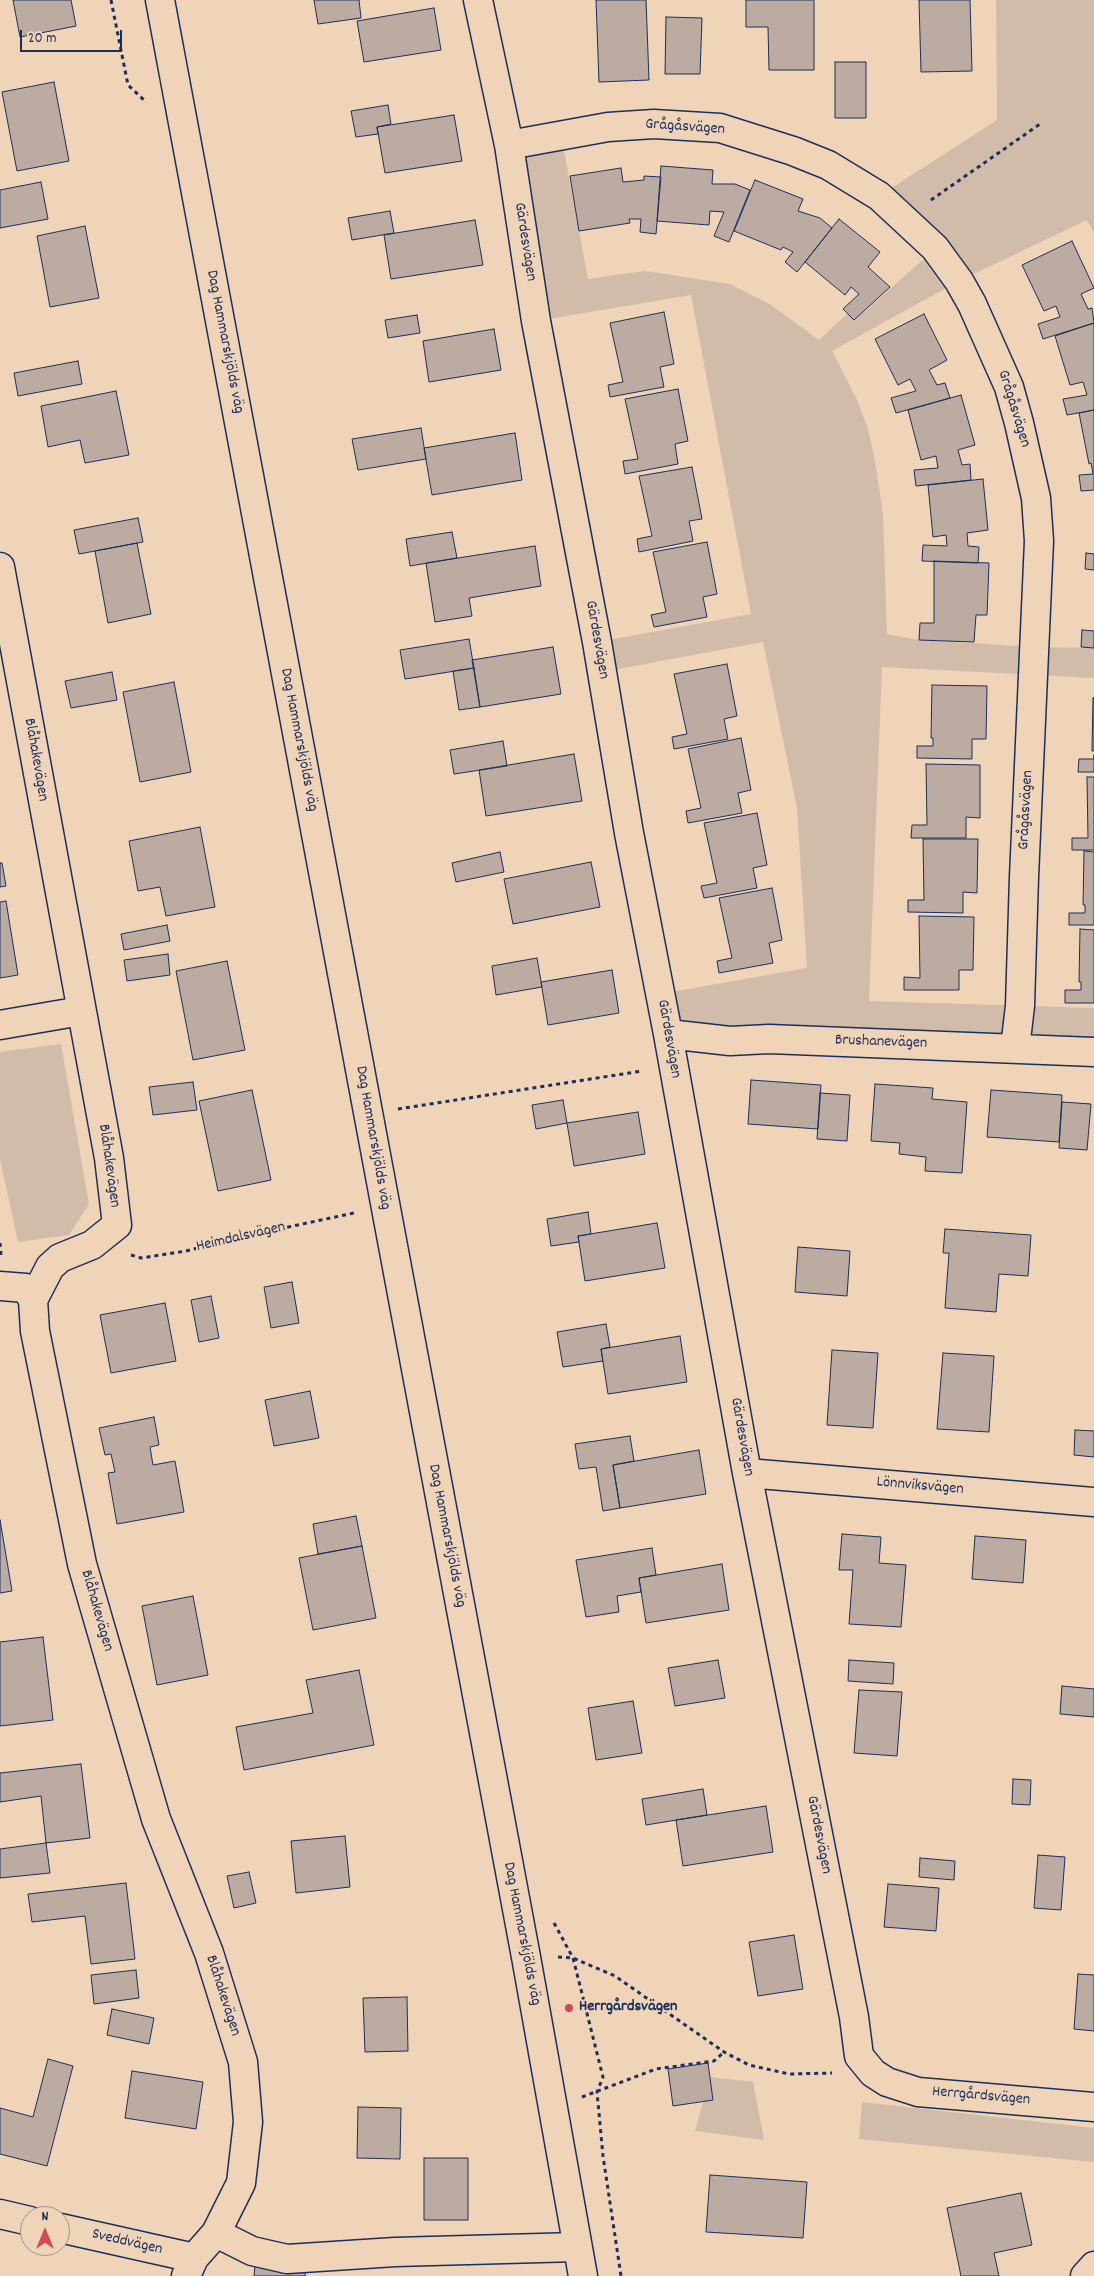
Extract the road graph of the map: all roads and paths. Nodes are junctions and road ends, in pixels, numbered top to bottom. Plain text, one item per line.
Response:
1 (160, 0) edge
2 (478, 0) edge
3 (1040, 124) dead end
4 (509, 144) junction
5 (904, 219) junction
6 (0, 567) edge
7 (81, 1011) junction
8 (0, 1025) edge
9 (668, 1034) junction
10 (1015, 1048) junction
11 (1094, 1052) edge
12 (673, 1067) junction
13 (368, 1114) junction
14 (384, 1208) junction
15 (117, 1224) junction
16 (0, 1286) edge
17 (33, 1300) junction
18 (747, 1472) junction
19 (1094, 1502) edge
20 (526, 1957) junction
21 (573, 1958) junction
22 (724, 2052) junction
23 (872, 2072) junction
24 (598, 2092) junction
25 (552, 2098) junction
26 (1094, 2107) edge
27 (0, 2214) edge
28 (20, 2219) edge
29 (70, 2231) edge
30 (216, 2233) junction
31 (578, 2246) junction
32 (1094, 2266) edge
33 (190, 2267) edge
34 (583, 2276) edge
35 (621, 2276) edge
36 (1085, 2276) edge

1 - 13 street, Dag Hammarskjölds väg
2 - 4 street, Gärdesvägen
3 - 5 path
4 - 5 street, Grågåsvägen
4 - 9 street, Gärdesvägen
5 - 10 street, Grågåsvägen
6 - 7 street, Blåhakevägen
7 - 8 street
7 - 15 street, Blåhakevägen
9 - 10 street, Brushanevägen
9 - 12 street, Gärdesvägen
10 - 11 street, Brushanevägen
12 - 13 path
12 - 18 street, Gärdesvägen
13 - 14 street, Dag Hammarskjölds väg
14 - 15 path, Heimdalsvägen
14 - 20 street, Dag Hammarskjölds väg
15 - 17 street, Blåhakevägen
16 - 17 street
17 - 30 street, Blåhakevägen
18 - 19 street, Lönnviksvägen
18 - 23 street, Gärdesvägen
20 - 21 path
20 - 25 street, Dag Hammarskjölds väg
21 - 22 path
21 - 24 path
22 - 23 path
22 - 24 path
23 - 26 street, Herrgårdsvägen
24 - 25 path
24 - 35 path
25 - 31 street, Dag Hammarskjölds väg
27 - 28 street
29 - 33 street, Sveddvägen
30 - 31 street
30 - 33 street, Blåhakevägen
31 - 34 street, Dag Hammarskjölds väg
32 - 36 street

